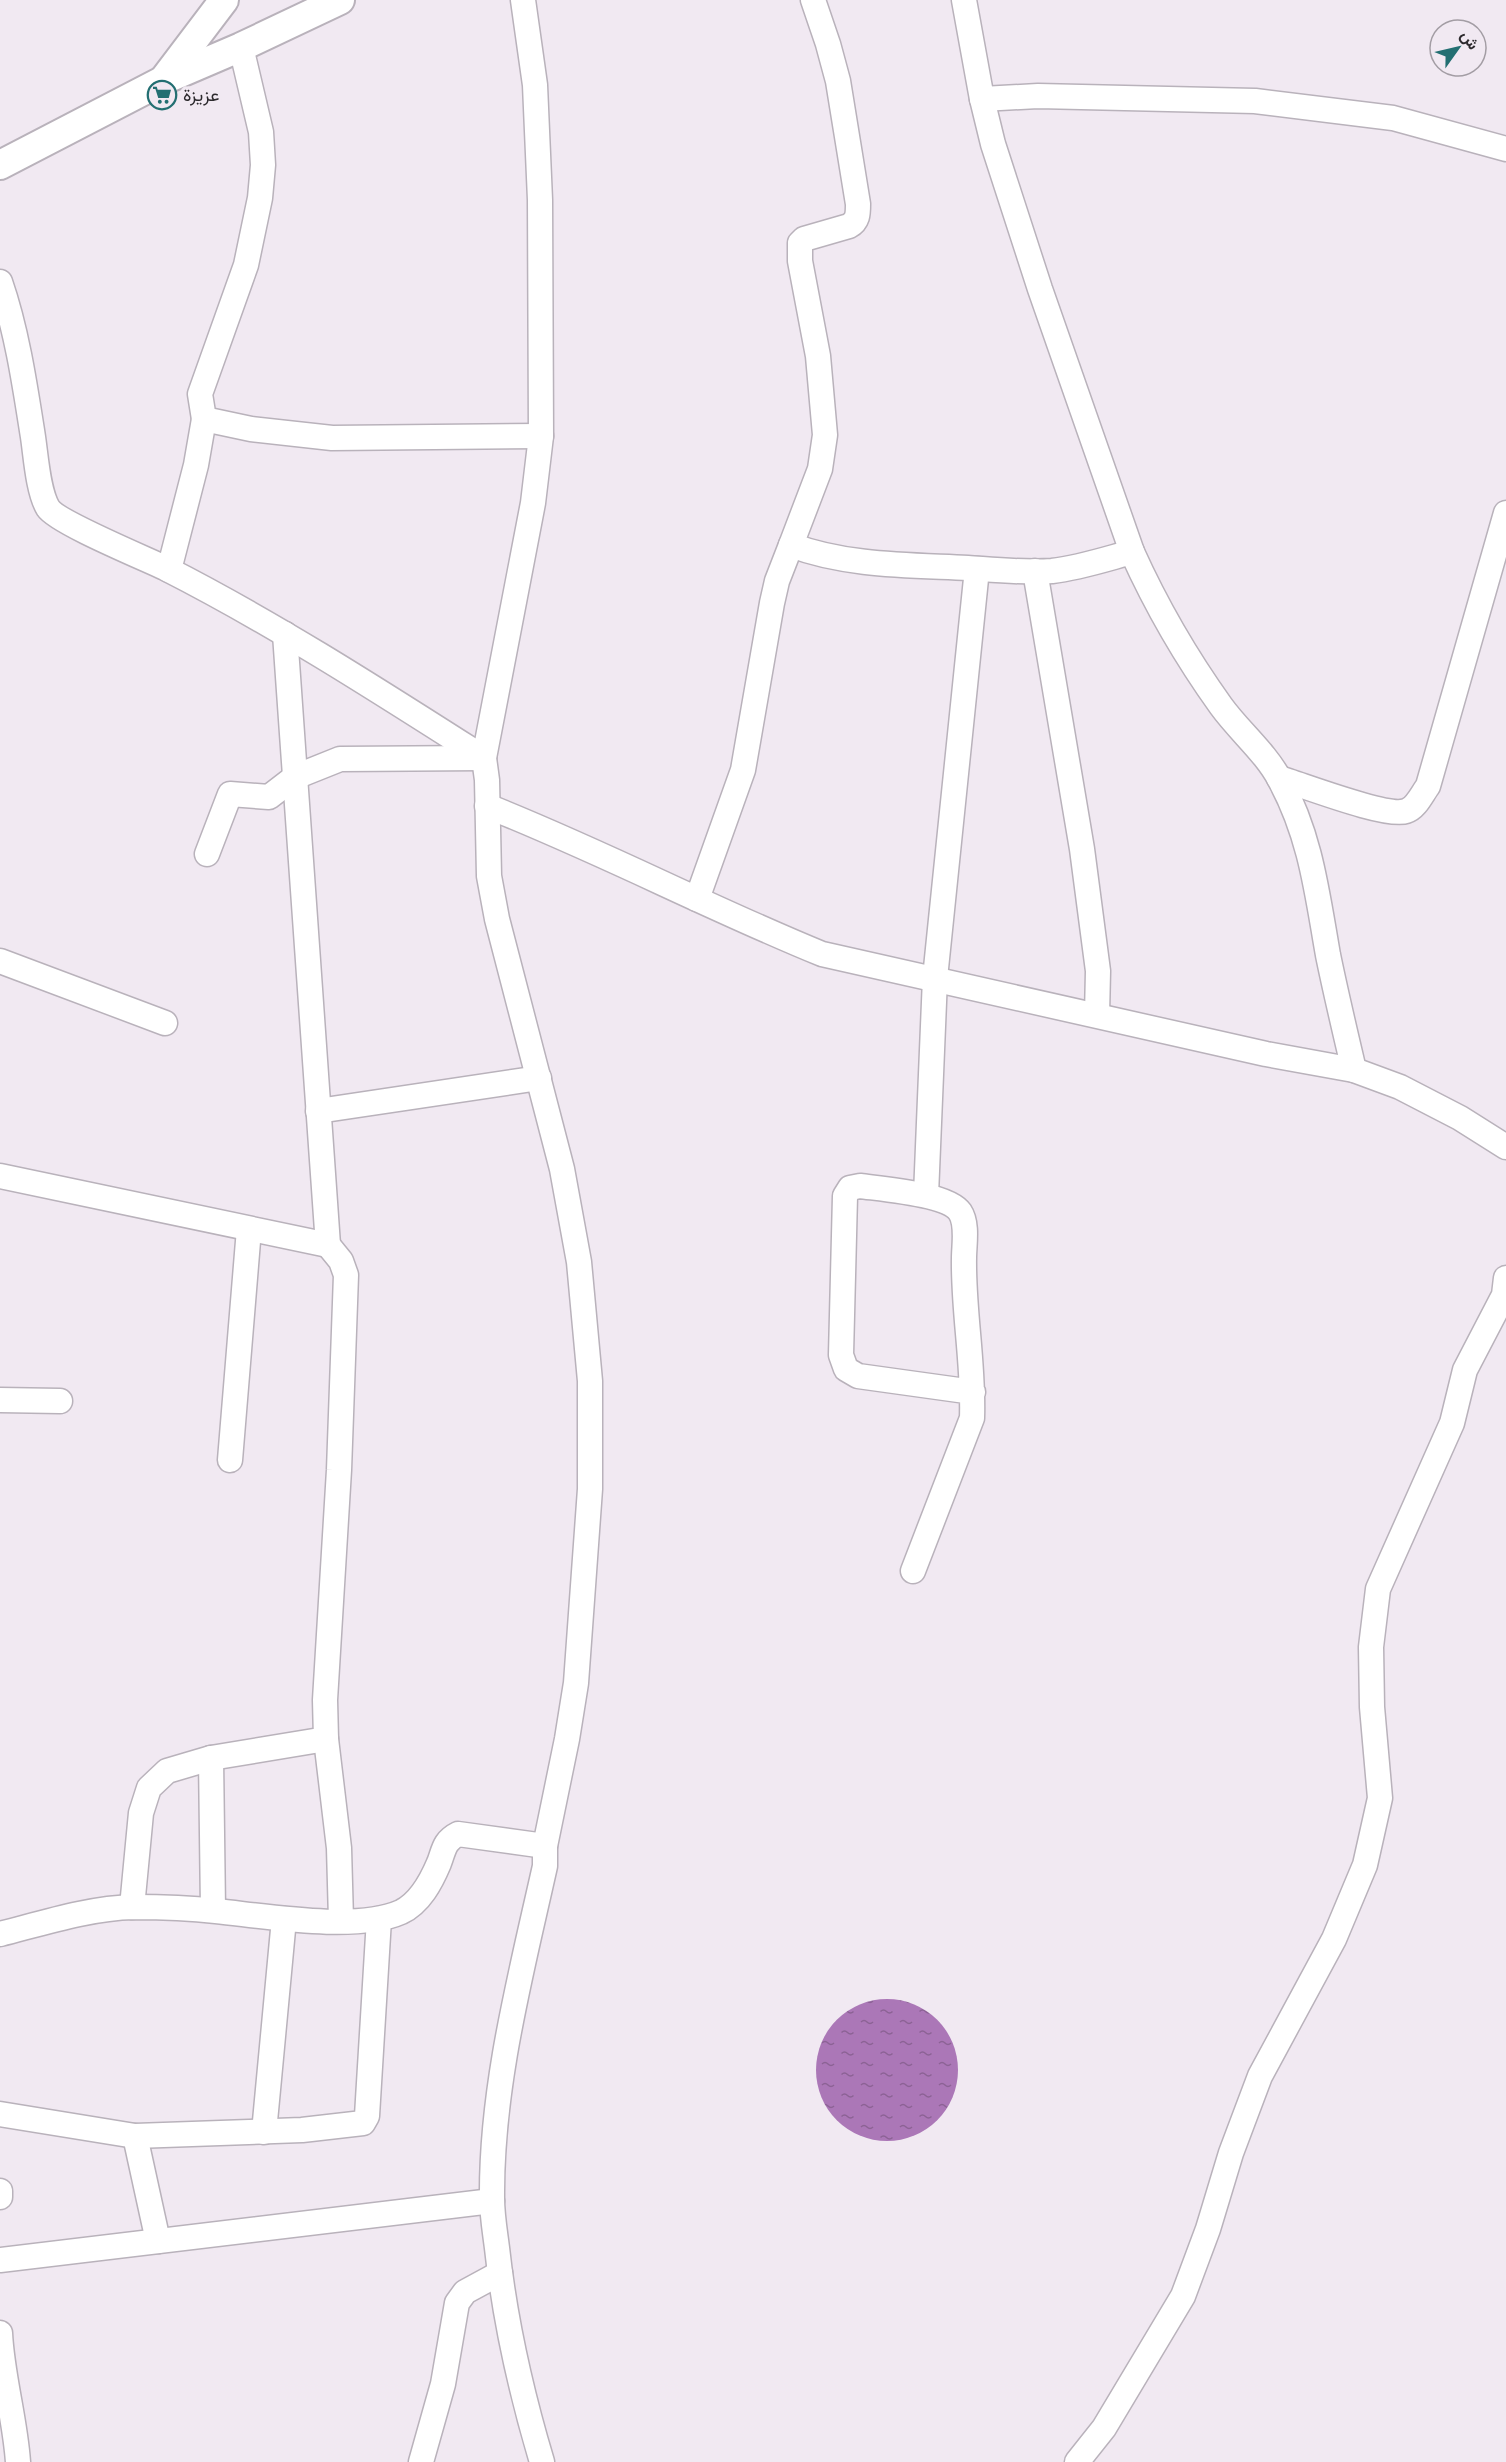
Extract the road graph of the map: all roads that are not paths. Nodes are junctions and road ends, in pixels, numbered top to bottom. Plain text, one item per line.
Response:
1 (224, 0) edge
2 (340, 0) edge
3 (523, 0) edge
4 (813, 0) edge
5 (964, 0) edge
6 (241, 47) junction
7 (164, 80) junction
8 (982, 99) junction
9 (1506, 148) edge
10 (0, 165) edge
11 (0, 282) edge
12 (204, 419) junction
13 (541, 436) junction
14 (1506, 513) edge
15 (791, 545) junction
16 (1132, 552) junction
17 (977, 569) junction
18 (169, 570) junction
19 (1035, 571) junction
20 (285, 634) junction
21 (484, 758) junction
22 (295, 777) junction
23 (1279, 778) junction
24 (487, 806) junction
25 (207, 855) dead end
26 (697, 899) junction
27 (0, 961) edge
28 (935, 978) junction
29 (1097, 1015) junction
30 (165, 1023) dead end
31 (1354, 1070) junction
32 (540, 1078) junction
33 (318, 1111) junction
34 (1506, 1148) edge
35 (0, 1176) edge
36 (926, 1195) junction
37 (249, 1229) junction
38 (328, 1245) junction
39 (1506, 1278) edge
40 (973, 1392) junction
41 (0, 1400) edge
42 (60, 1401) dead end
43 (230, 1460) dead end
44 (914, 1571) dead end
45 (326, 1739) junction
46 (212, 1758) junction
47 (545, 1846) junction
48 (132, 1907) junction
49 (213, 1910) junction
50 (284, 1919) junction
51 (379, 1919) junction
52 (341, 1920) junction
53 (0, 1934) edge
54 (0, 2114) edge
55 (264, 2132) junction
56 (135, 2136) junction
57 (0, 2191) edge
58 (0, 2198) edge
59 (492, 2201) junction
60 (158, 2241) junction
61 (0, 2260) edge
62 (500, 2273) junction
63 (0, 2333) edge
64 (18, 2462) edge
65 (421, 2462) edge
66 (542, 2462) edge
67 (1077, 2462) edge

1 - 7 street
2 - 6 street
3 - 13 street
4 - 15 street
5 - 8 street
6 - 7 street
6 - 12 street
7 - 10 street
8 - 9 street
8 - 16 street
11 - 18 street
12 - 13 street
12 - 18 street
13 - 21 street
14 - 23 street
15 - 17 street
15 - 26 street
16 - 19 street
16 - 23 street
17 - 19 street
17 - 28 street
18 - 20 street
19 - 29 street
20 - 21 street
20 - 22 street
21 - 22 street
21 - 24 street
22 - 25 street
22 - 33 street
23 - 31 street
24 - 26 street
24 - 32 street
26 - 28 street
27 - 30 street
28 - 29 street
28 - 36 street
29 - 31 street
31 - 34 street
32 - 33 street
32 - 47 street
33 - 38 street
35 - 37 street
36 - 40 street
36 - 40 street
37 - 38 street
37 - 43 street
38 - 45 street
39 - 67 street
40 - 44 street
41 - 42 street
45 - 46 street
45 - 52 street
46 - 48 street
46 - 49 street
47 - 51 street
47 - 59 street
48 - 49 street
48 - 53 street
49 - 50 street
50 - 52 street
50 - 55 street
51 - 52 street
51 - 55 street
54 - 56 street
55 - 56 street
56 - 60 street
57 - 58 street
59 - 60 street
59 - 62 street
60 - 61 street
62 - 65 street
62 - 66 street
63 - 64 street

